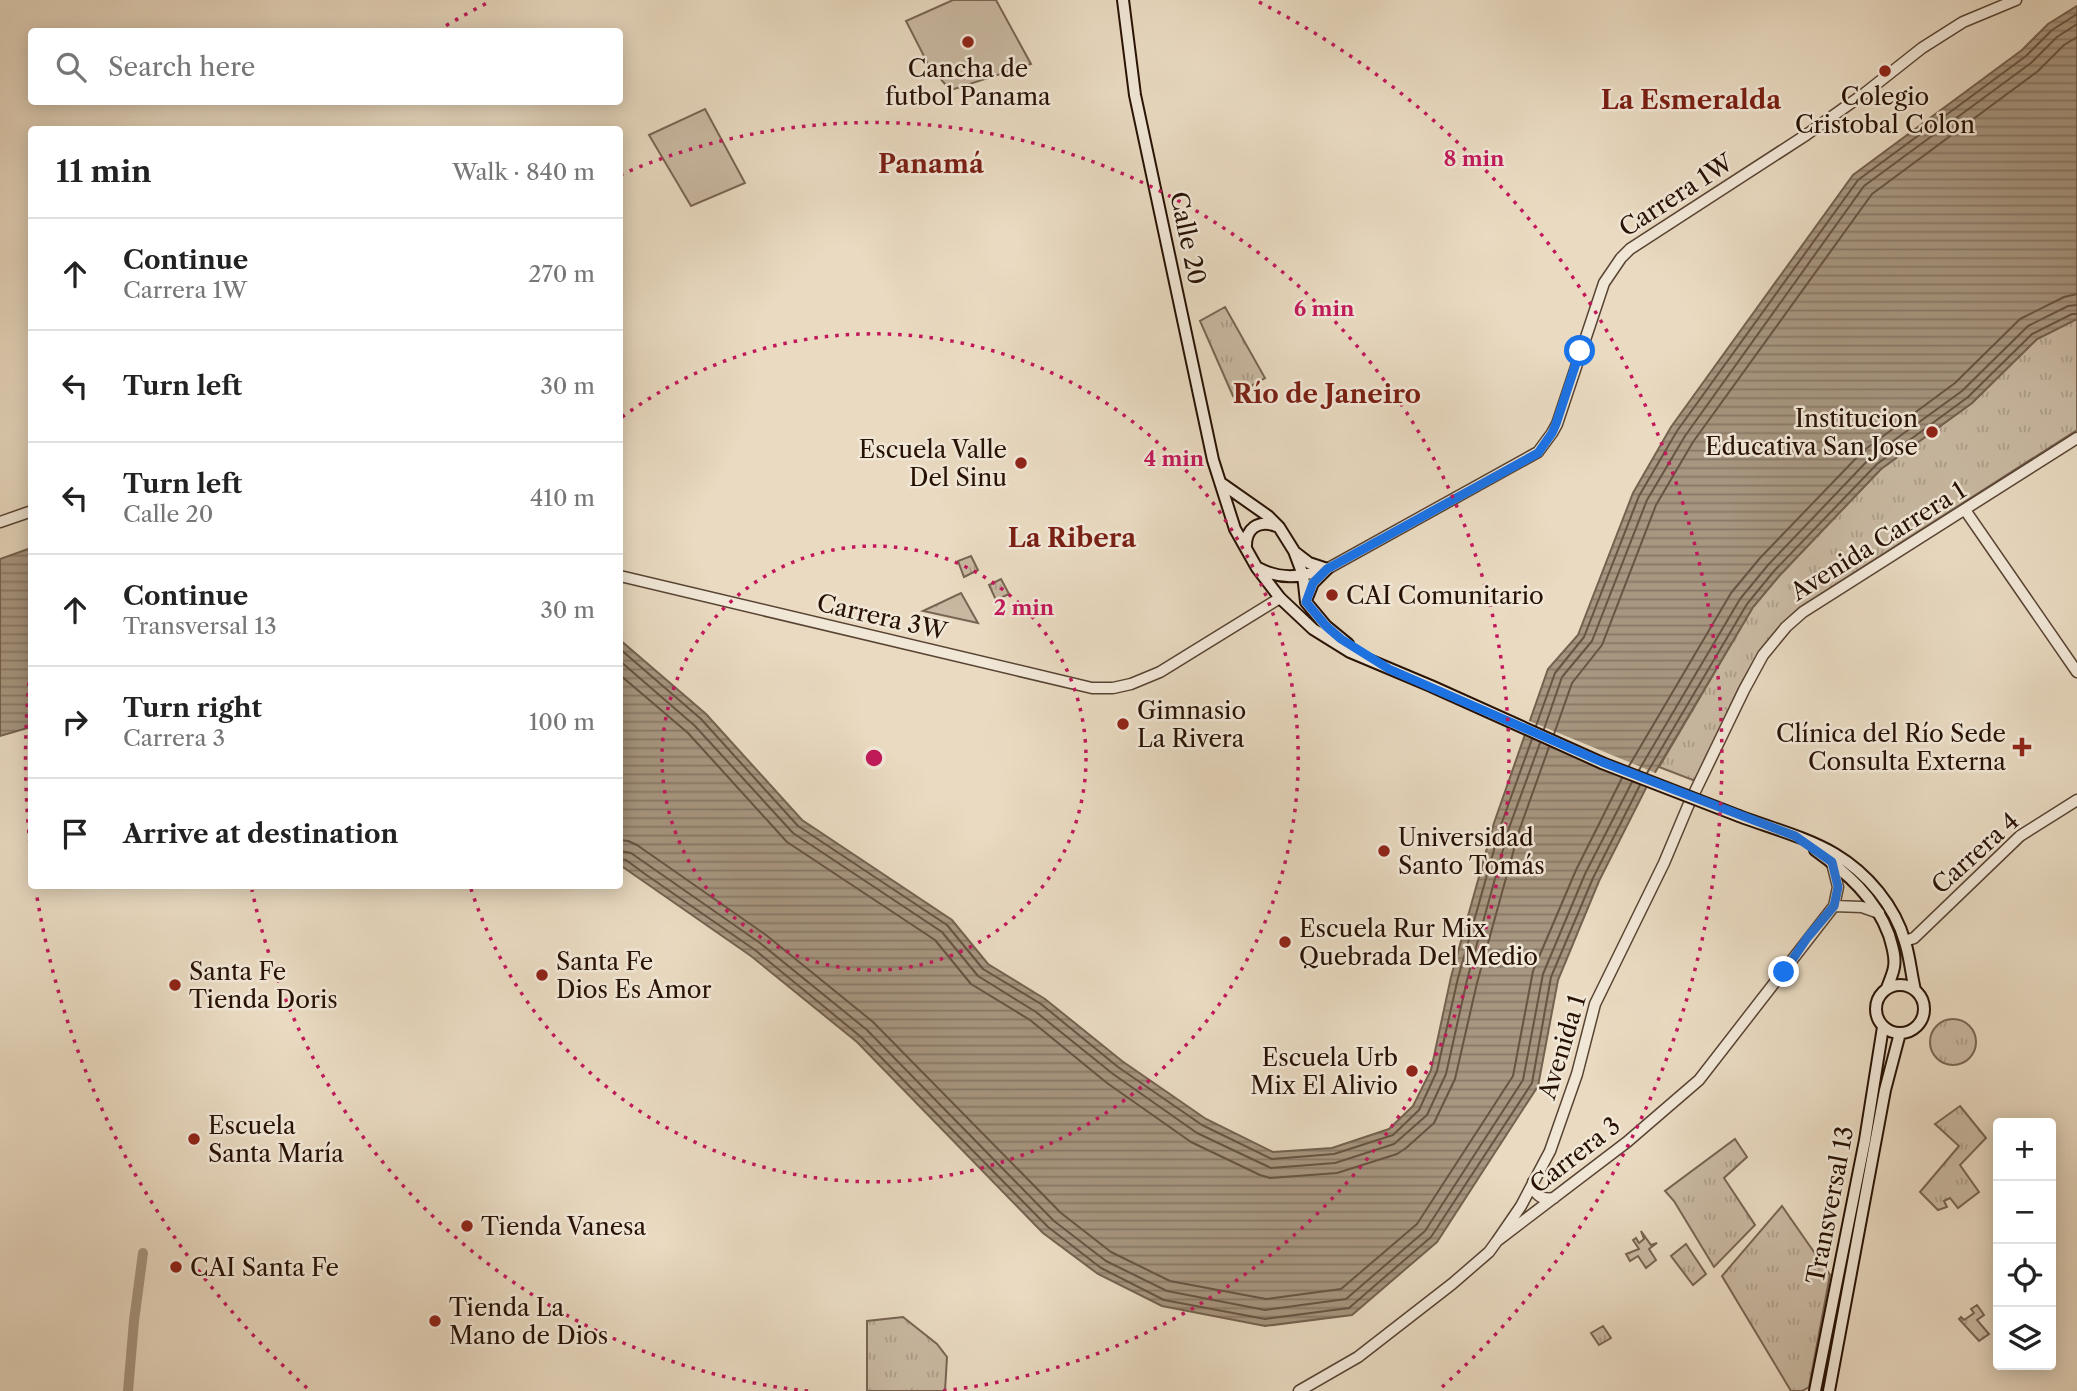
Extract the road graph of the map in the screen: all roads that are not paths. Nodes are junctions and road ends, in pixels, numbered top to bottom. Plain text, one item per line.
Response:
1 (1123, 0) edge
2 (2016, 0) edge
3 (2077, 438) edge
4 (1221, 483) junction
5 (1965, 510) junction
6 (28, 512) edge
7 (0, 522) edge
8 (1279, 527) junction
9 (1247, 550) junction
10 (1294, 551) junction
11 (1257, 568) junction
12 (1327, 569) junction
13 (1303, 575) junction
14 (623, 577) edge
15 (1280, 598) junction
16 (1306, 602) junction
17 (1389, 669) junction
18 (2077, 671) edge
19 (2077, 800) edge
20 (1795, 836) junction
21 (1832, 862) junction
22 (1664, 863) joint
23 (1834, 906) junction
24 (1879, 913) junction
25 (1905, 942) junction
26 (1887, 988) junction
27 (1915, 990) junction
28 (1884, 1027) junction
29 (1900, 1034) junction
30 (1533, 1182) junction
31 (1554, 1198) junction
32 (1496, 1241) junction
33 (1299, 1391) edge
34 (1815, 1391) edge
35 (1829, 1391) edge

1 - 4 main road, Calle 20
2 - 12 street, Carrera 1W
3 - 5 street, Avenida Carrera 1
4 - 8 main road
4 - 9 main road, Calle 20
5 - 18 street
5 - 22 street, Avenida Carrera 1
6 - 7 street
8 - 9 main road
8 - 10 main road
9 - 11 main road, Calle 20
10 - 12 main road
10 - 13 main road
11 - 13 main road
11 - 15 main road, Calle 20
12 - 13 street, Carrera 1W
12 - 16 main road
13 - 16 main road
14 - 15 street, Carrera 3W
15 - 17 main road, Calle 20
16 - 17 main road, Calle 20
17 - 20 main road, Calle 20, bridge
19 - 25 street, Carrera 4
20 - 21 main road
20 - 25 main road
21 - 23 street
21 - 24 main road
22 - 30 street, Avenida 1
23 - 24 street
23 - 31 street, Carrera 3
24 - 26 main road
25 - 27 main road
26 - 27 main road
26 - 28 main road
27 - 29 main road
28 - 29 main road
28 - 34 main road, Transversal 13
29 - 35 main road, Transversal 13
30 - 31 street
30 - 32 street, Avenida 1
31 - 32 street, Carrera 3
32 - 33 street, Carrera 3

